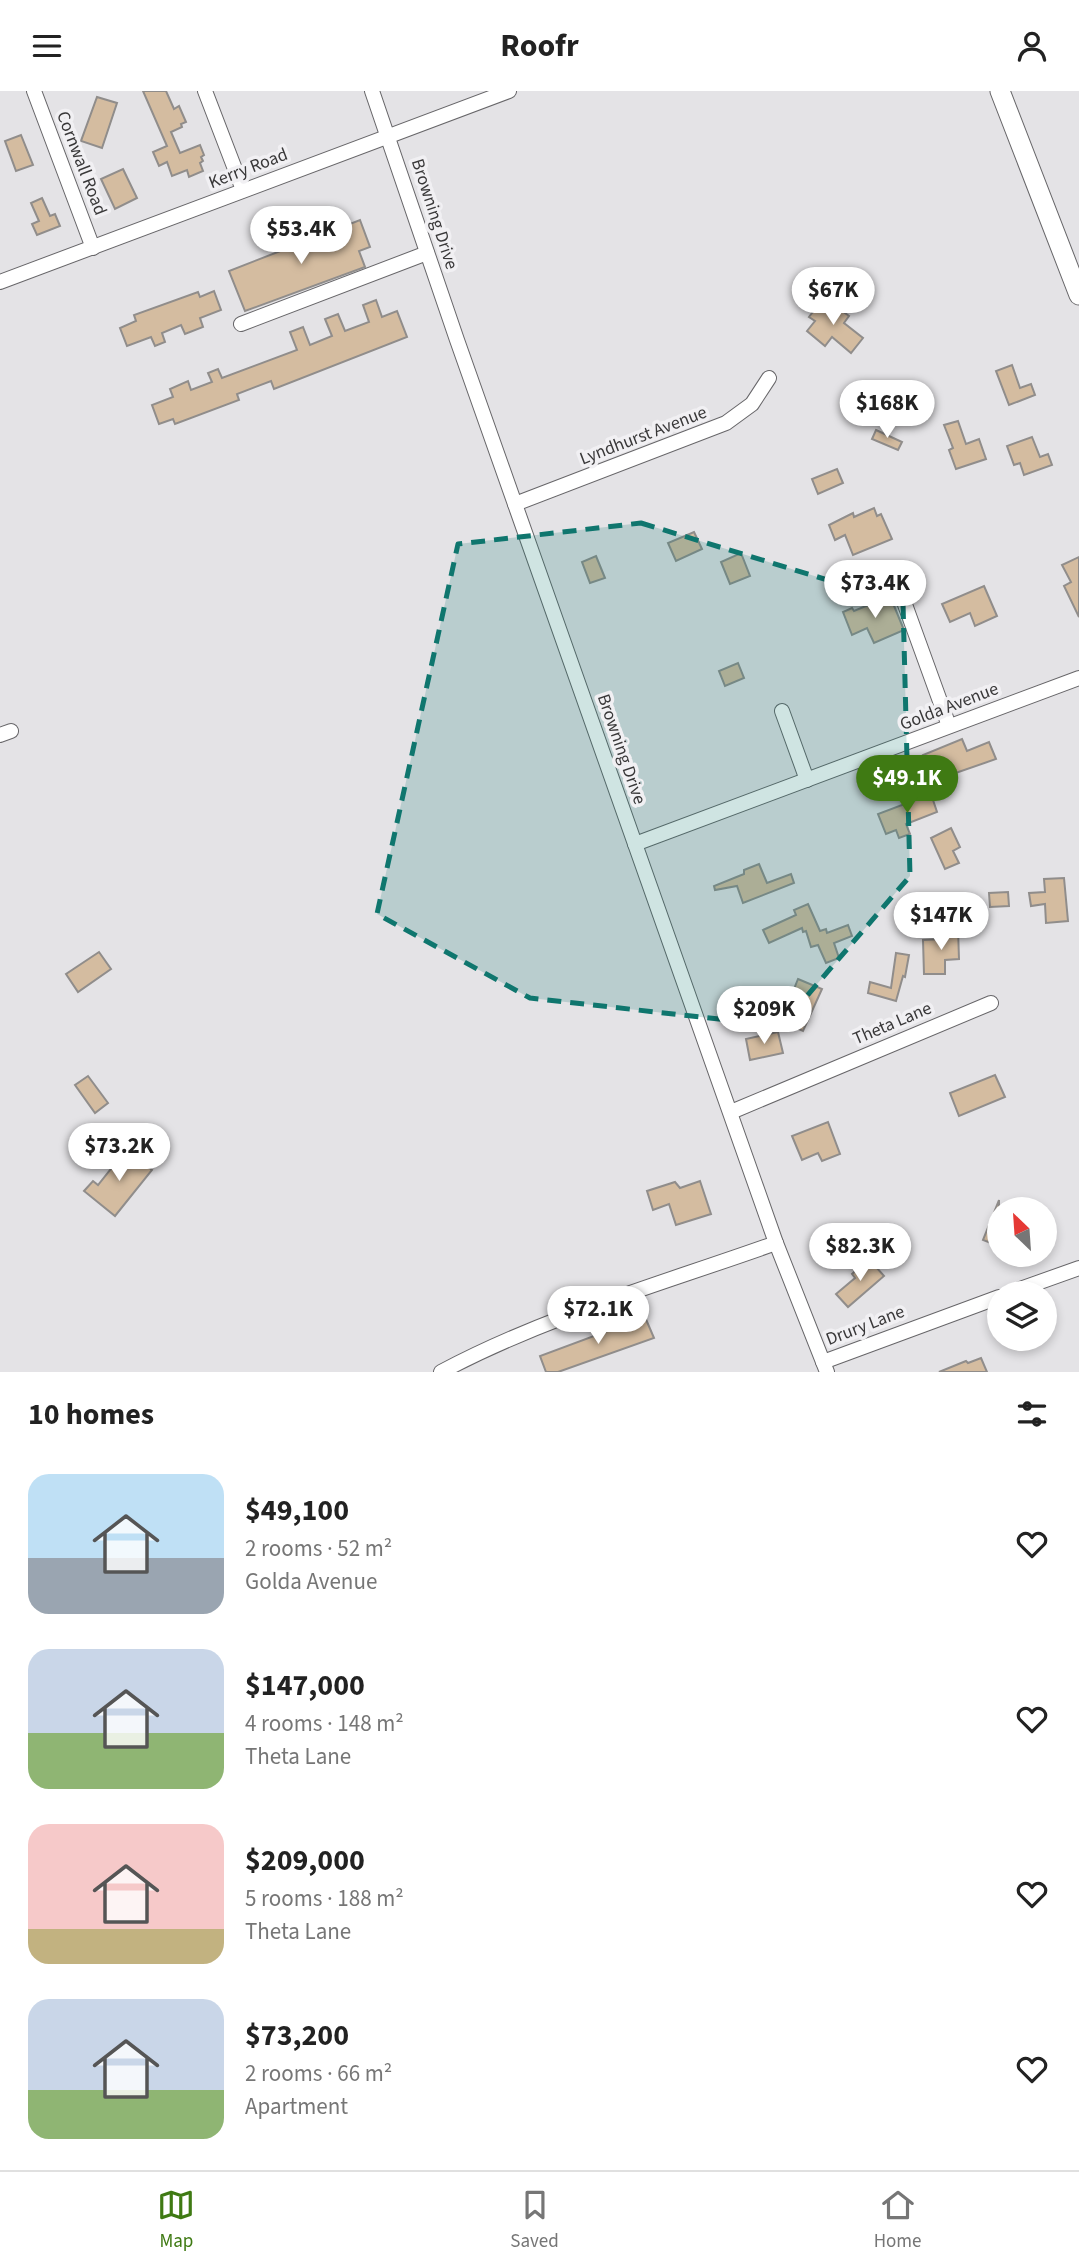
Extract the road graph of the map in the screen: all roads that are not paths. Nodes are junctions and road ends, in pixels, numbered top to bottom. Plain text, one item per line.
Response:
1 (34, 91) edge
2 (205, 91) edge
3 (372, 91) edge
4 (509, 91) edge
5 (1000, 91) edge
6 (388, 136) junction
7 (243, 190) junction
8 (93, 248) junction
9 (427, 253) junction
10 (0, 282) edge
11 (1079, 295) edge
12 (241, 324) dead end
13 (769, 378) dead end
14 (515, 504) junction
15 (903, 599) dead end
16 (1079, 678) edge
17 (782, 712) dead end
18 (949, 726) junction
19 (807, 780) junction
20 (635, 844) junction
21 (991, 1003) dead end
22 (731, 1112) junction
23 (776, 1243) junction
24 (1079, 1268) edge
25 (1043, 1281) edge
26 (987, 1302) edge
27 (825, 1367) edge
28 (441, 1372) edge

1 - 8 street, Cornwall Road
2 - 7 street
3 - 6 street, Browning Drive
4 - 6 street, Kerry Road
5 - 11 main road
6 - 7 street, Kerry Road
6 - 9 street, Browning Drive
7 - 8 street, Kerry Road
8 - 10 street, Kerry Road
9 - 12 street
9 - 14 street, Browning Drive
13 - 14 street, Lyndhurst Avenue
14 - 20 street, Browning Drive
15 - 18 street
16 - 18 street, Golda Avenue
17 - 19 street
18 - 19 street, Golda Avenue
19 - 20 street, Golda Avenue
20 - 22 street, Browning Drive
21 - 22 street, Theta Lane
22 - 23 street, Browning Drive
23 - 27 street, Browning Drive
23 - 28 street
24 - 25 street
26 - 27 street, Drury Lane

